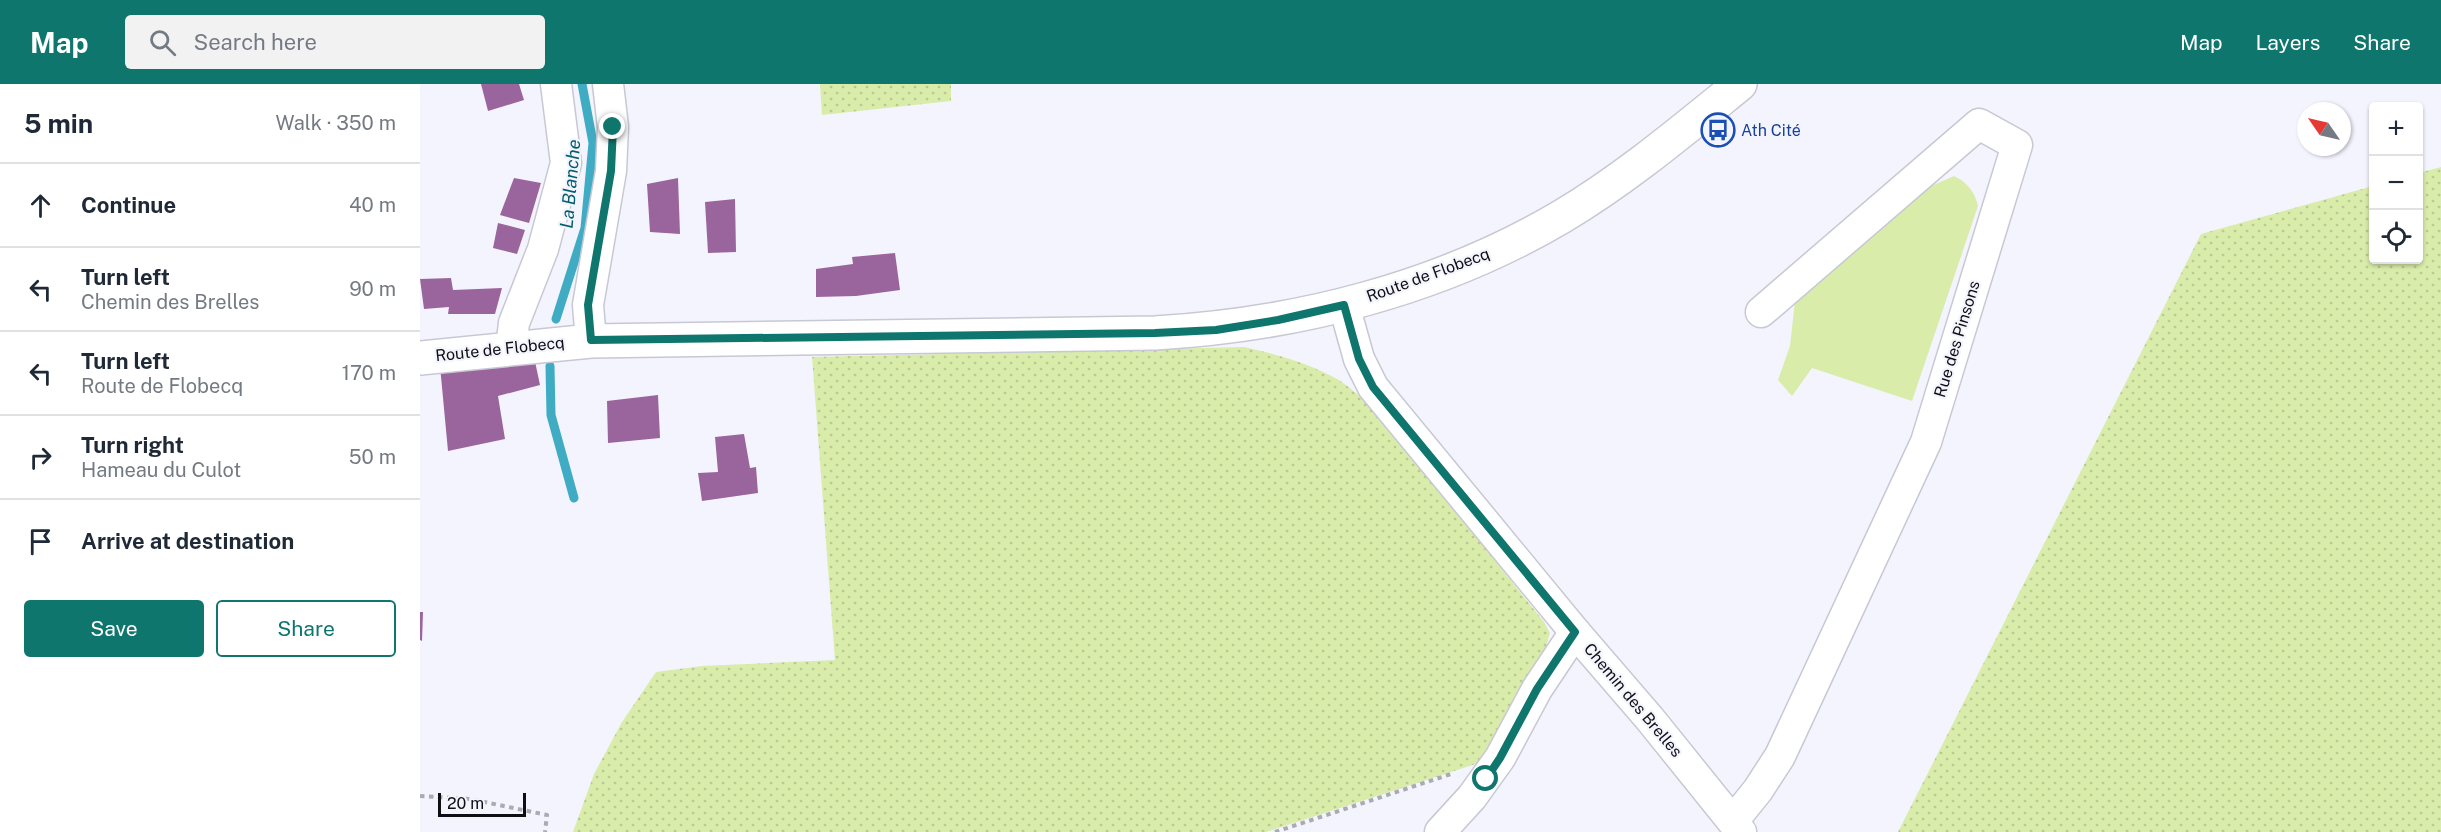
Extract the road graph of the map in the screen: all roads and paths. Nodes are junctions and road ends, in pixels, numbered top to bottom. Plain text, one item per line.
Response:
1 (556, 84) edge
2 (608, 84) edge
3 (1740, 84) edge
4 (1344, 305) junction
5 (1761, 312) dead end
6 (549, 344) junction
7 (420, 358) edge
8 (1575, 632) junction
9 (1500, 758) junction
10 (420, 796) edge
11 (1737, 826) edge
12 (545, 832) edge
13 (1275, 832) edge
14 (1440, 832) edge

1 - 6 street
2 - 6 street
3 - 4 street, Route de Flobecq
4 - 6 street, Route de Flobecq
4 - 8 street, Chemin des Brelles
5 - 11 street, Rue des Pinsons
6 - 7 street, Route de Flobecq
8 - 9 street
8 - 11 street, Chemin des Brelles
9 - 13 path
9 - 14 street
10 - 12 path

